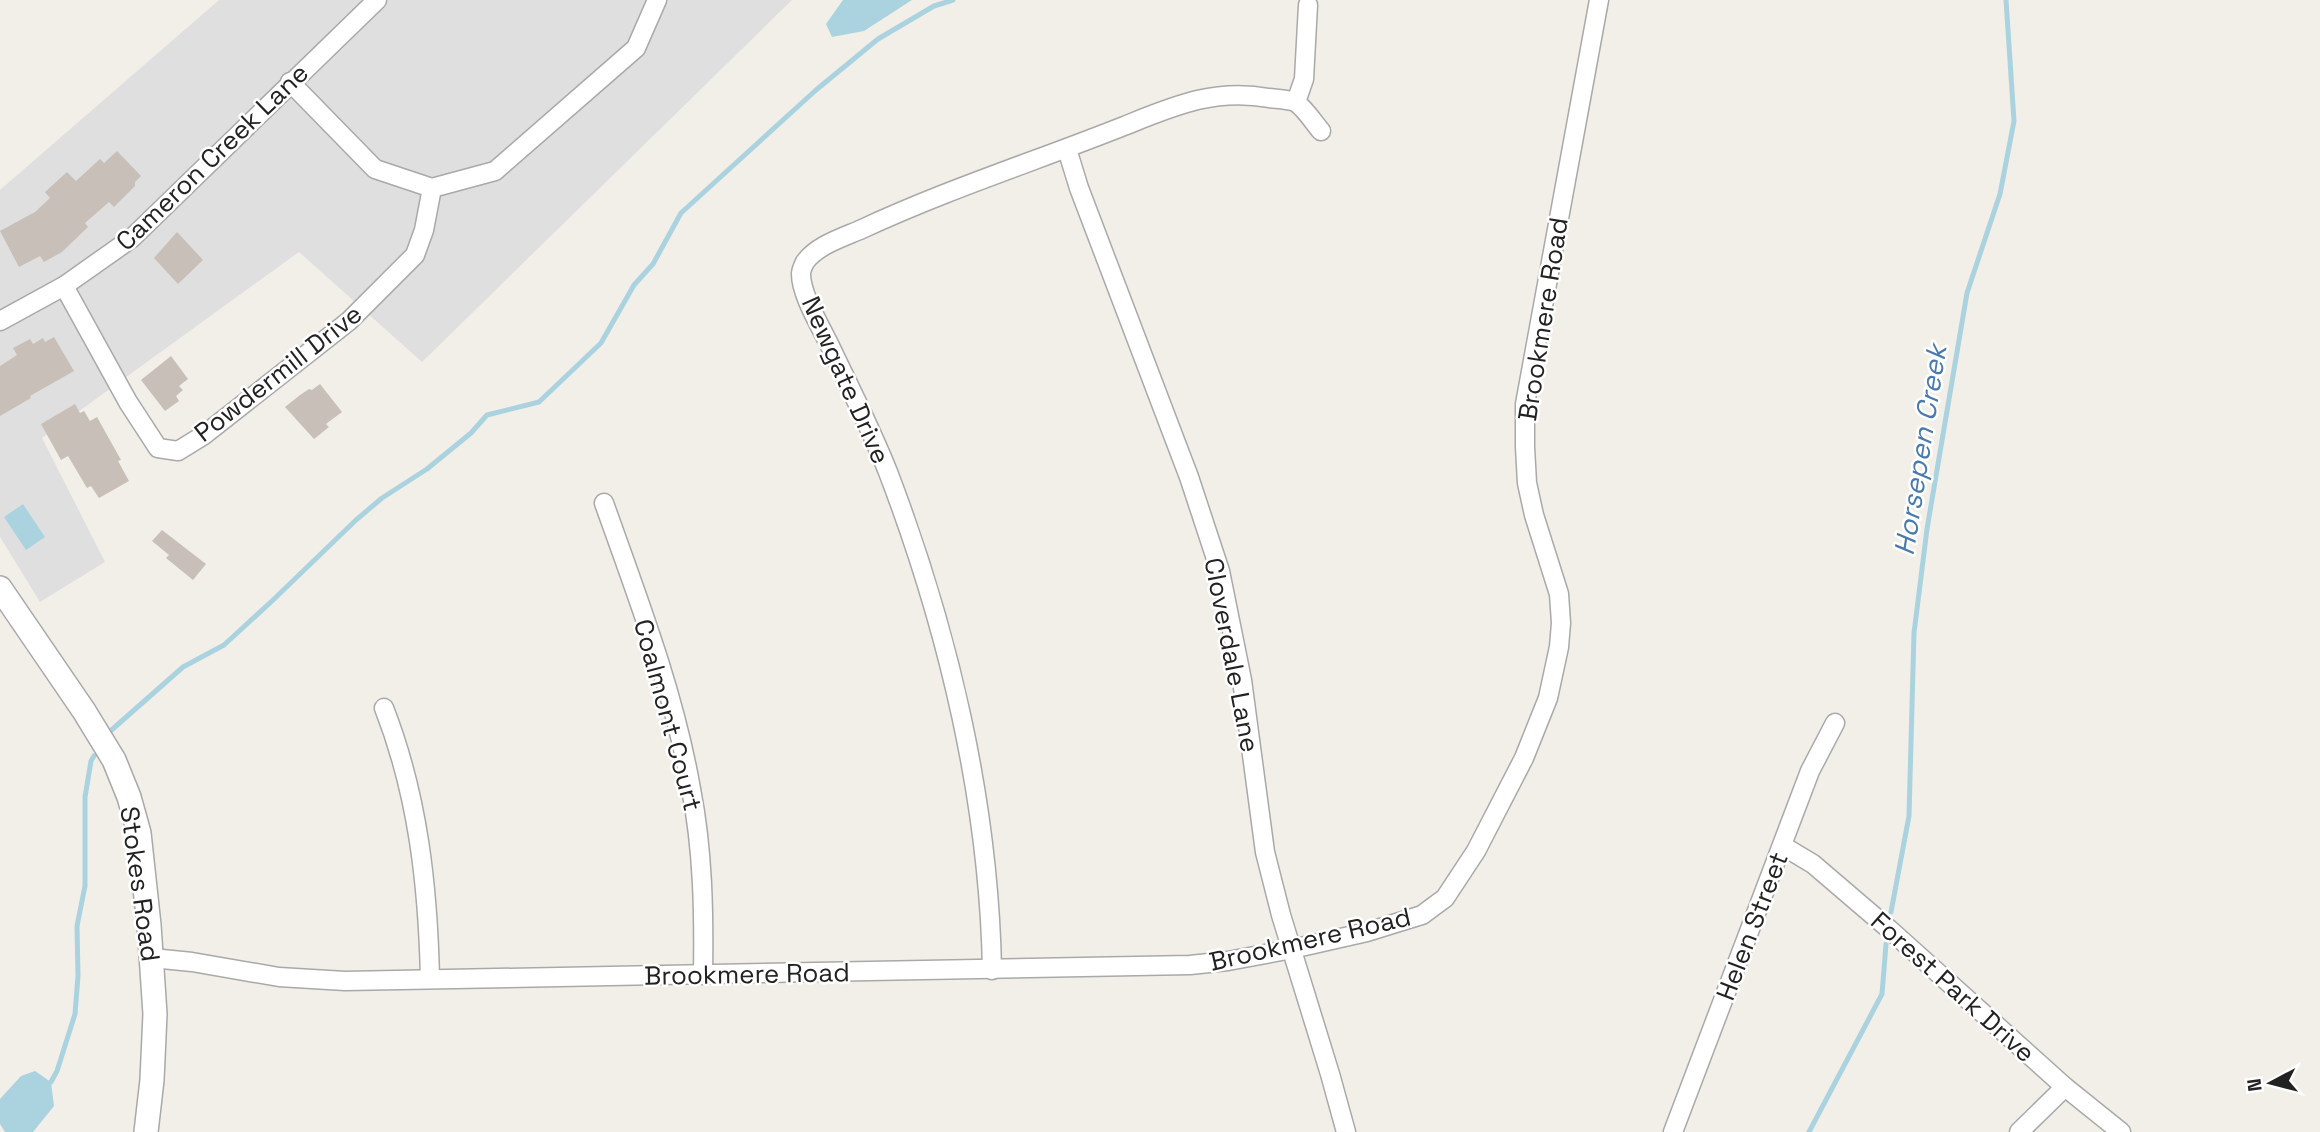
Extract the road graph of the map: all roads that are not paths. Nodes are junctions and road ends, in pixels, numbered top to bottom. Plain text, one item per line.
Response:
1 (377, 0) edge
2 (657, 0) edge
3 (1599, 0) edge
4 (1308, 5) dead end
5 (290, 82) junction
6 (1296, 102) junction
7 (1321, 131) dead end
8 (1068, 149) junction
9 (432, 188) junction
10 (64, 286) junction
11 (0, 321) edge
12 (604, 503) dead end
13 (0, 588) edge
14 (384, 708) dead end
15 (1835, 723) dead end
16 (1783, 846) junction
17 (1292, 949) junction
18 (152, 958) junction
19 (992, 970) junction
20 (704, 975) junction
21 (430, 979) junction
22 (2065, 1087) junction
23 (146, 1132) edge
24 (1346, 1132) edge
25 (1673, 1132) edge
26 (2018, 1132) edge
27 (2121, 1132) edge

1 - 5 street, Cameron Creek Lane
2 - 9 street
3 - 17 street, Brookmere Road
4 - 6 street
5 - 9 street
5 - 10 street, Cameron Creek Lane
6 - 7 street
6 - 8 street, Newgate Drive
8 - 17 street, Cloverdale Lane
8 - 19 street, Newgate Drive
9 - 10 street, Powdermill Drive
10 - 11 street, Cameron Creek Lane
12 - 20 street, Coalmont Court
13 - 18 street, Stokes Road
14 - 21 street
15 - 16 street, Helen Street
16 - 22 street, Forest Park Drive
16 - 25 street, Helen Street
17 - 19 street, Brookmere Road
17 - 24 street, Cloverdale Lane
18 - 21 street, Brookmere Road
18 - 23 street, Stokes Road
19 - 20 street, Brookmere Road
20 - 21 street, Brookmere Road
22 - 26 street
22 - 27 street, Forest Park Drive

